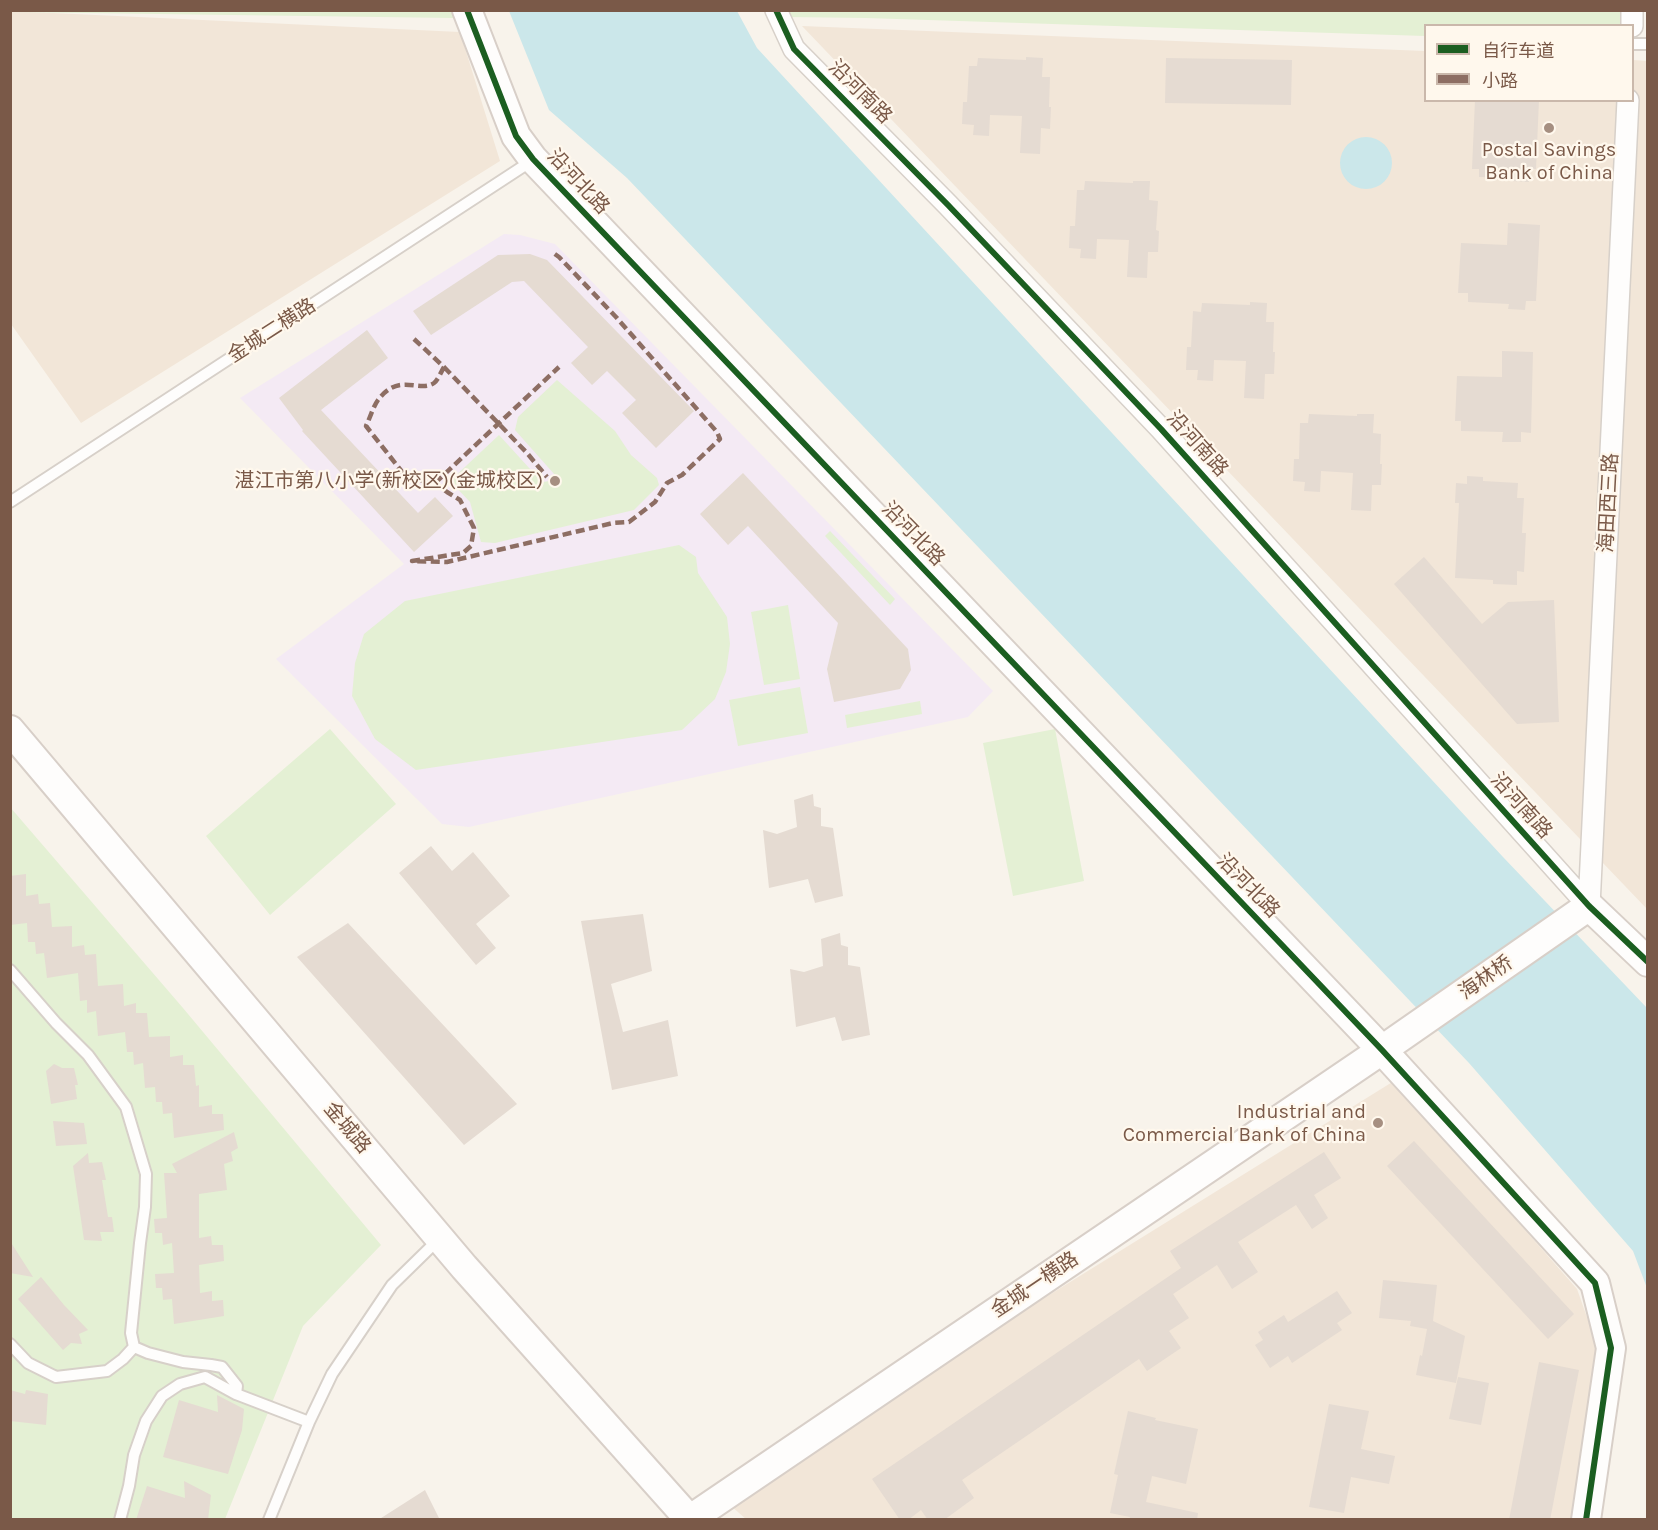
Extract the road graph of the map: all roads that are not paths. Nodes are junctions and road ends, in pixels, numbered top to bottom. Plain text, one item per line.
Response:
1 (467, 10) edge
2 (776, 10) edge
3 (1628, 102) edge
4 (533, 159) junction
5 (10, 502) edge
6 (10, 730) edge
7 (1589, 906) junction
8 (1647, 962) edge
9 (10, 970) edge
10 (1382, 1050) junction
11 (440, 1238) junction
12 (10, 1344) edge
13 (134, 1347) junction
14 (236, 1394) junction
15 (309, 1422) junction
16 (689, 1519) edge
17 (120, 1520) edge
18 (269, 1520) edge
19 (1586, 1520) edge

1 - 4 street, 沿河北路
2 - 7 street, 沿河南路
3 - 7 street, 海田西三路
4 - 5 lane, 金城二横路
4 - 10 street, 沿河北路
6 - 11 street, 金城路
7 - 8 street
7 - 10 street, 海林桥
9 - 13 lane
10 - 16 street, 金城一横路
10 - 19 street, 沿河北路
11 - 15 lane
11 - 16 street, 金城路
12 - 13 lane
13 - 14 lane
14 - 15 lane
14 - 17 lane
15 - 18 lane

